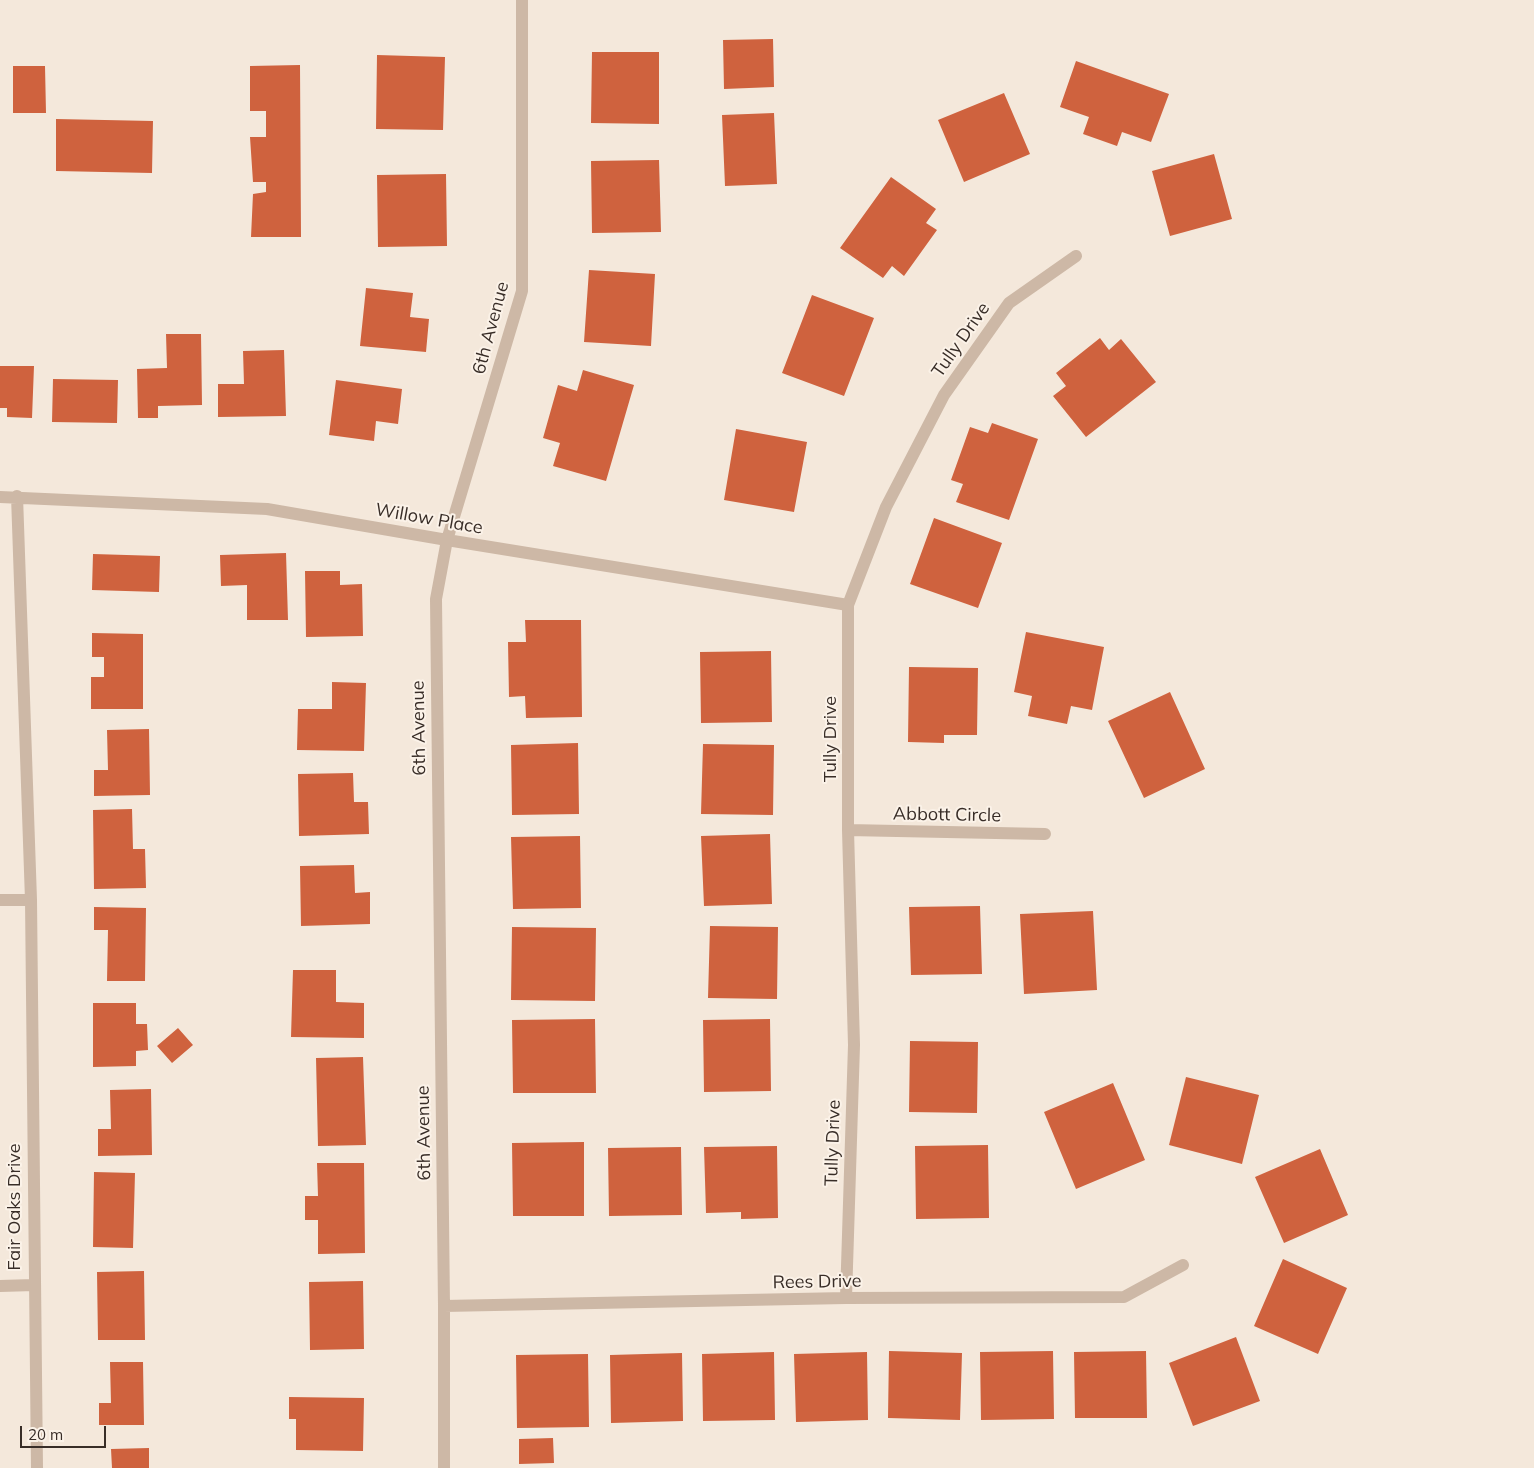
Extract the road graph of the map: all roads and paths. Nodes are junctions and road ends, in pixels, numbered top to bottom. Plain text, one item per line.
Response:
1 (522, 0) edge
2 (1076, 256) dead end
3 (17, 496) junction
4 (0, 497) edge
5 (446, 540) junction
6 (848, 605) junction
7 (848, 830) junction
8 (1045, 834) dead end
9 (0, 900) edge
10 (31, 900) junction
11 (1183, 1265) dead end
12 (0, 1286) edge
13 (34, 1286) junction
14 (846, 1298) junction
15 (444, 1306) junction
16 (37, 1468) edge
17 (444, 1468) edge

1 - 5 street, 6th Avenue
2 - 6 street, Tully Drive
3 - 4 street, Willow Place
3 - 5 street, Willow Place
3 - 10 street, Fair Oaks Drive
5 - 6 street, Willow Place
5 - 15 street, 6th Avenue
6 - 7 street, Tully Drive
7 - 8 street, Abbott Circle
7 - 14 street, Tully Drive
9 - 10 street
10 - 13 street, Fair Oaks Drive
11 - 14 street, Rees Drive
12 - 13 street
13 - 16 street, Fair Oaks Drive
14 - 15 street, Rees Drive
15 - 17 street, 6th Avenue

